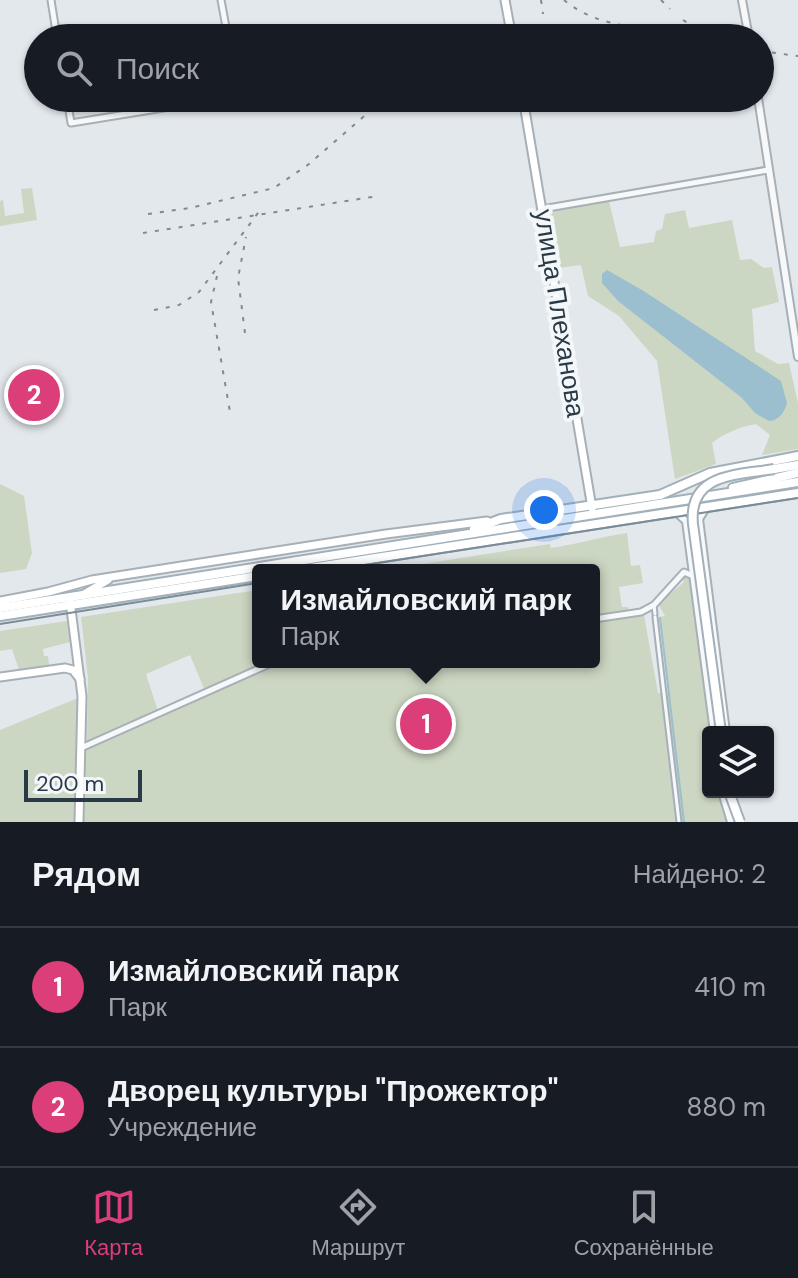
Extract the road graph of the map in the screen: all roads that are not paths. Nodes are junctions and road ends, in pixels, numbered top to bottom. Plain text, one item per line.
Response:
1 (51, 0) edge
2 (221, 0) edge
3 (505, 0) edge
4 (742, 0) edge
5 (55, 24) edge
6 (225, 24) edge
7 (509, 24) edge
8 (746, 24) edge
9 (69, 112) edge
10 (139, 112) edge
11 (525, 112) edge
12 (760, 112) edge
13 (768, 170) junction
14 (542, 209) junction
15 (798, 357) edge
16 (797, 458) edge
17 (798, 473) edge
18 (798, 482) edge
19 (796, 494) edge
20 (700, 498) junction
21 (588, 507) junction
22 (707, 508) junction
23 (673, 513) junction
24 (501, 519) junction
25 (605, 522) junction
26 (454, 536) junction
27 (275, 564) edge
28 (336, 564) edge
29 (252, 568) edge
30 (117, 576) junction
31 (252, 577) edge
32 (694, 577) junction
33 (84, 594) junction
34 (68, 597) junction
35 (0, 601) edge
36 (654, 605) junction
37 (0, 608) edge
38 (0, 616) edge
39 (600, 618) edge
40 (714, 640) junction
41 (702, 642) junction
42 (77, 651) junction
43 (261, 668) edge
44 (52, 670) junction
45 (0, 677) edge
46 (82, 682) junction
47 (723, 711) junction
48 (711, 713) junction
49 (713, 726) edge
50 (722, 726) edge
51 (723, 726) edge
52 (81, 748) junction
53 (724, 798) edge
54 (733, 798) edge
55 (79, 822) edge
56 (679, 822) edge
57 (731, 822) edge
58 (739, 822) edge

1 - 5 street
2 - 6 street
3 - 7 main road
4 - 8 street
9 - 10 street
11 - 14 main road, улица Плеханова
12 - 13 street
13 - 14 street
13 - 15 street
14 - 21 main road, улица Плеханова
16 - 21 main road
16 - 50 main road, bridge
17 - 20 main road
18 - 20 main road
19 - 22 main road
20 - 21 main road
21 - 24 main road
21 - 25 main road
21 - 26 main road
22 - 23 main road
22 - 40 street
23 - 25 main road
23 - 32 street
24 - 26 main road
24 - 30 main road
25 - 28 main road
26 - 27 main road
29 - 33 main road
30 - 33 main road
30 - 34 main road
31 - 34 main road
32 - 36 street
32 - 41 street
33 - 34 main road
34 - 35 main road
34 - 37 main road
34 - 38 main road
34 - 42 main road
36 - 39 street
36 - 56 street
40 - 41 street
40 - 47 street
41 - 48 street
42 - 44 main road
42 - 46 main road
43 - 52 street
44 - 45 main road
44 - 46 main road
46 - 52 main road
47 - 48 street
47 - 51 street
48 - 49 street
52 - 55 main road
53 - 57 street
54 - 58 main road, bridge

